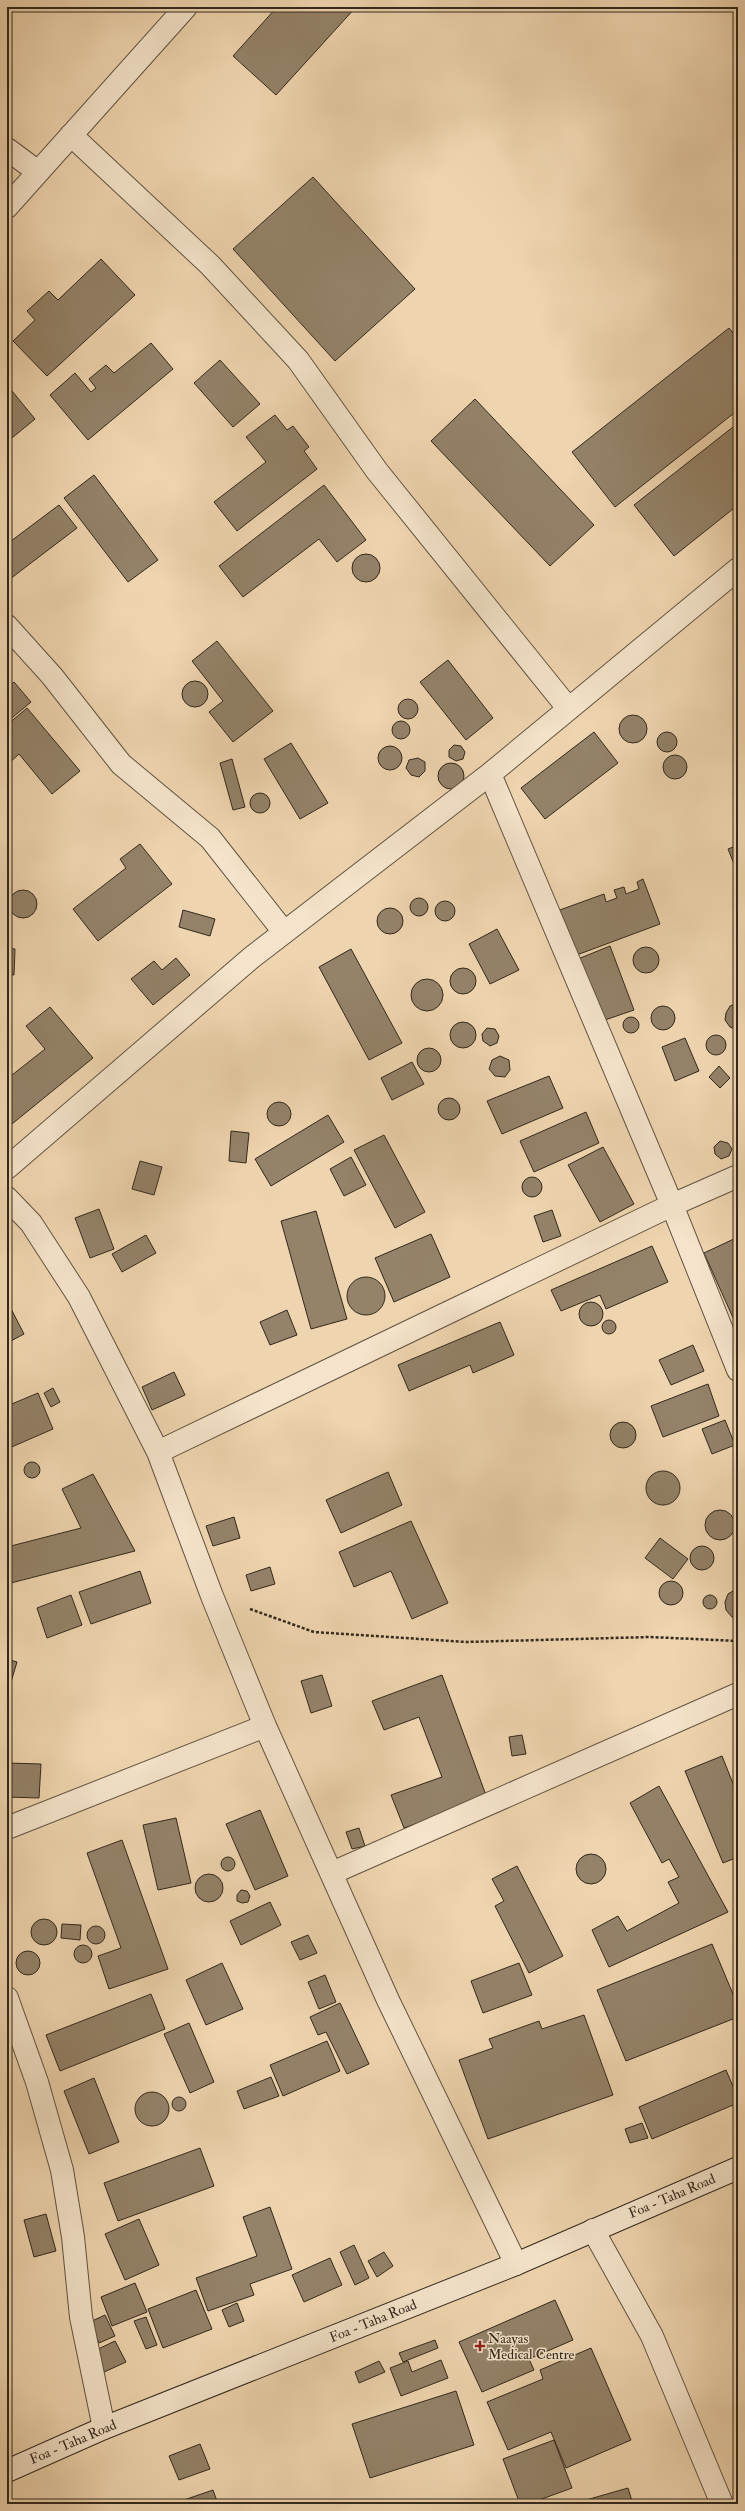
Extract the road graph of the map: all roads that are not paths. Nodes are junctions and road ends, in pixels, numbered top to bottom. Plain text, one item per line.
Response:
1 (186, 7) edge
2 (71, 135) junction
3 (7, 149) edge
4 (38, 172) junction
5 (7, 207) edge
6 (738, 569) edge
7 (7, 626) edge
8 (568, 708) junction
9 (490, 774) junction
10 (284, 932) junction
11 (7, 1168) edge
12 (738, 1176) edge
13 (7, 1198) edge
14 (672, 1205) junction
15 (738, 1370) edge
16 (158, 1452) junction
17 (738, 1694) edge
18 (265, 1726) junction
19 (7, 1828) edge
20 (332, 1873) junction
21 (7, 1998) edge
22 (738, 2168) edge
23 (593, 2230) junction
24 (516, 2264) junction
25 (104, 2428) junction
26 (7, 2471) edge
27 (722, 2504) edge

1 - 2 street
2 - 4 street
2 - 8 street
3 - 4 street
4 - 5 street
6 - 8 street
7 - 10 street
8 - 9 street
9 - 10 street
9 - 14 street
10 - 11 street
12 - 14 street
13 - 16 street
14 - 15 street
14 - 16 street
16 - 18 street
17 - 20 street
18 - 19 street
18 - 20 street
20 - 24 street
21 - 25 street
22 - 23 street, Foa - Taha Road
23 - 24 street, Foa - Taha Road
23 - 27 street
24 - 25 street, Foa - Taha Road
25 - 26 street, Foa - Taha Road

